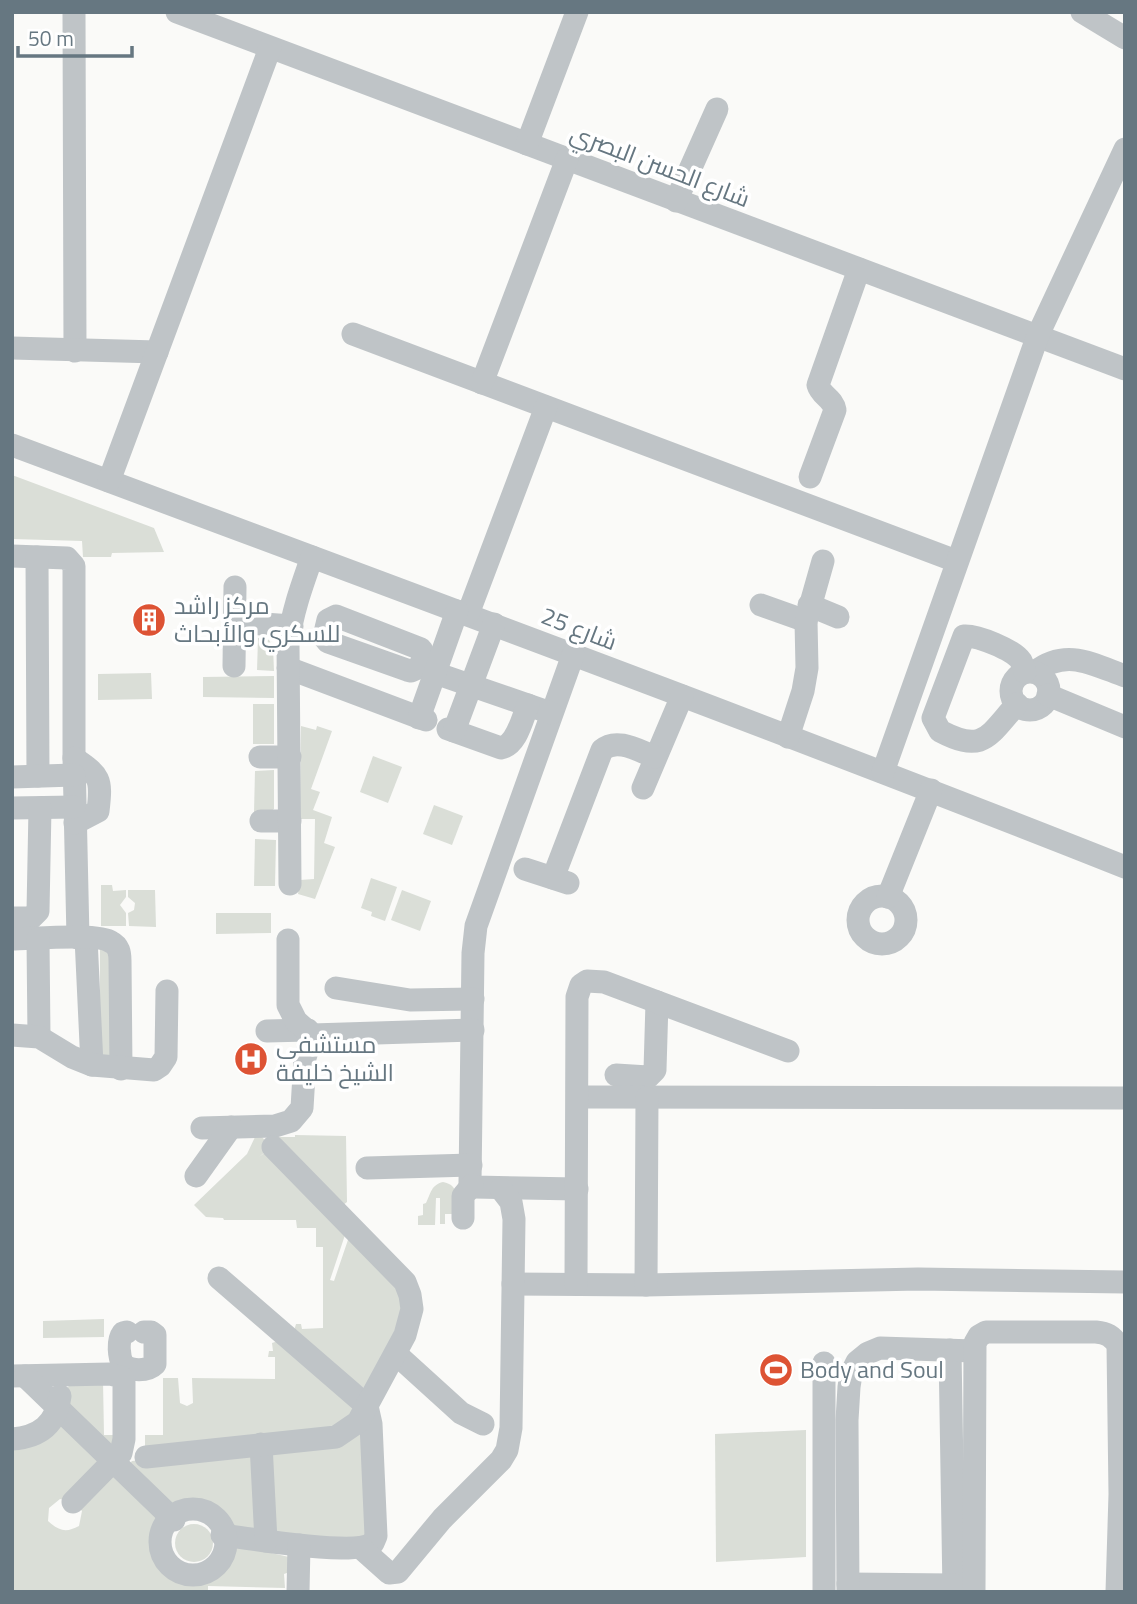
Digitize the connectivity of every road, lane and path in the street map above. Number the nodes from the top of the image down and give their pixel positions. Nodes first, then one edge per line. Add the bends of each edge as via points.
1 (74, 12) edge
2 (177, 12) edge
3 (1082, 12) edge
4 (572, 14) edge
5 (1125, 38) edge
6 (270, 48) junction
7 (717, 109) dead end
8 (527, 144) junction
9 (1125, 149) edge
10 (567, 159) junction
11 (676, 201) junction
12 (859, 269) junction
13 (352, 334) dead end
14 (1038, 335) junction
15 (12, 348) edge
16 (75, 351) junction
17 (157, 352) junction
18 (1125, 369) edge
19 (482, 383) junction
20 (546, 407) junction
21 (12, 445) edge
22 (810, 477) dead end
23 (109, 481) junction
24 (12, 556) edge
25 (37, 557) junction
26 (316, 559) junction
27 (823, 561) dead end
28 (956, 561) junction
29 (234, 587) dead end
30 (761, 605) dead end
31 (462, 613) junction
32 (807, 613) junction
33 (838, 617) dead end
34 (234, 622) junction
35 (494, 624) junction
36 (292, 626) junction
37 (573, 655) junction
38 (234, 666) dead end
39 (432, 667) junction
40 (288, 668) junction
41 (1030, 672) junction
42 (1125, 676) edge
43 (471, 685) junction
44 (1048, 695) junction
45 (682, 696) junction
46 (1017, 704) junction
47 (527, 705) junction
48 (551, 713) junction
49 (1125, 727) edge
50 (788, 737) junction
51 (260, 757) dead end
52 (290, 757) junction
53 (655, 757) junction
54 (74, 767) junction
55 (883, 772) junction
56 (12, 776) edge
57 (38, 776) junction
58 (643, 788) dead end
59 (931, 790) junction
60 (12, 808) edge
61 (40, 808) junction
62 (75, 815) junction
63 (261, 821) dead end
64 (290, 821) junction
65 (1125, 867) edge
66 (525, 869) dead end
67 (290, 884) dead end
68 (888, 897) dead end
69 (12, 918) edge
70 (82, 938) junction
71 (12, 939) edge
72 (38, 939) junction
73 (288, 940) dead end
74 (336, 988) dead end
75 (167, 991) dead end
76 (361, 993) junction
77 (473, 999) junction
78 (657, 1002) junction
79 (473, 1030) junction
80 (267, 1031) dead end
81 (310, 1033) junction
82 (365, 1034) junction
83 (12, 1035) edge
84 (39, 1037) junction
85 (788, 1051) dead end
86 (92, 1065) junction
87 (121, 1069) junction
88 (617, 1075) dead end
89 (578, 1097) junction
90 (647, 1098) junction
91 (1125, 1098) edge
92 (231, 1127) junction
93 (202, 1128) dead end
94 (273, 1147) dead end
95 (368, 1168) dead end
96 (471, 1175) junction
97 (196, 1176) dead end
98 (501, 1189) junction
99 (577, 1189) junction
100 (463, 1219) dead end
101 (219, 1278) dead end
102 (1125, 1282) edge
103 (513, 1284) junction
104 (576, 1284) junction
105 (646, 1285) junction
106 (950, 1350) junction
107 (974, 1351) junction
108 (396, 1354) junction
109 (824, 1363) dead end
110 (123, 1372) junction
111 (63, 1375) junction
112 (19, 1376) edge
113 (1122, 1404) edge
114 (367, 1406) junction
115 (58, 1410) junction
116 (823, 1420) junction
117 (847, 1420) junction
118 (483, 1424) dead end
119 (12, 1439) edge
120 (261, 1444) junction
121 (963, 1456) junction
122 (146, 1457) dead end
123 (114, 1461) junction
124 (1122, 1494) edge
125 (73, 1502) dead end
126 (173, 1519) junction
127 (224, 1535) junction
128 (266, 1542) junction
129 (299, 1545) junction
130 (361, 1548) junction
131 (848, 1588) edge
132 (961, 1589) edge
133 (298, 1592) edge
134 (824, 1592) edge
135 (1117, 1592) edge

1 - 16 street
2 - 6 street, شارع الحسن البصري
3 - 5 street
4 - 8 street
6 - 8 street, شارع الحسن البصري
6 - 17 street
7 - 11 street
8 - 10 street, شارع الحسن البصري
9 - 14 street
10 - 11 street, شارع الحسن البصري
10 - 19 street
11 - 12 street, شارع الحسن البصري
12 - 14 street, شارع الحسن البصري
12 - 22 street via 818,385 835,410
13 - 19 street
14 - 18 street, شارع الحسن البصري
14 - 28 street
15 - 16 street
16 - 17 street
17 - 23 street
19 - 20 street
20 - 28 street
20 - 31 street
21 - 23 street, شارع 25
23 - 26 street, شارع 25
24 - 25 street
25 - 54 street via 67,558 74,565
25 - 57 street
26 - 31 street, شارع 25
26 - 36 street via 301,616
27 - 32 street
28 - 55 street
29 - 34 street
30 - 32 street
31 - 35 street, شارع 25
31 - 39 street
32 - 33 street
32 - 50 street via 807,668
34 - 36 street
34 - 38 street
35 - 37 street, شارع 25
35 - 43 street
36 - 40 street
37 - 45 street, شارع 25
37 - 48 street
39 - 40 street via 423,719
39 - 43 street
40 - 52 street
41 - 42 street via 1058,659 1071,659
41 - 44 street via 1043,677
41 - 46 street via 1017,677 1012,686
41 - 46 street via 1010,651 964,636 933,718 940,731 979,742
43 - 47 street
43 - 47 street via 451,730 507,748
44 - 46 street via 1035,709
44 - 49 street
45 - 50 street, شارع 25
45 - 53 street
47 - 48 street
48 - 77 street via 480,912 474,939
50 - 55 street, شارع 25
51 - 52 street
52 - 64 street
53 - 58 street
53 - 66 street via 616,743 608,745 560,881
54 - 57 street
54 - 62 street via 96,775 99,783 98,811
55 - 59 street, شارع 25
56 - 57 street
59 - 65 street, شارع 25
59 - 68 street
60 - 61 street
61 - 62 street
61 - 69 street via 38,911 31,918
62 - 70 street
63 - 64 street
64 - 67 street
70 - 72 street
70 - 86 street
70 - 87 street via 108,940 120,951
71 - 72 street
72 - 84 street
73 - 81 street via 288,1005 296,1021
74 - 76 street
75 - 87 street via 166,1057 154,1070
76 - 77 street via 410,1000
76 - 82 street
77 - 79 street
78 - 85 street
78 - 88 street via 656,1070 648,1077
78 - 89 street via 593,980 581,985
79 - 82 street
79 - 96 street
80 - 81 street
81 - 82 street
81 - 92 street via 298,1115 284,1125
83 - 84 street
84 - 86 street
86 - 87 street
89 - 90 street
89 - 99 street
90 - 91 street
90 - 105 street
92 - 93 street
92 - 97 street
94 - 108 street via 405,1282 412,1309
95 - 96 street
96 - 98 street
96 - 100 street via 463,1196
98 - 99 street
98 - 103 street via 513,1210
99 - 104 street
101 - 114 street
102 - 105 street via 918,1279
103 - 104 street
103 - 130 street via 507,1450 398,1572 389,1573
104 - 105 street
106 - 107 street
106 - 117 street via 880,1348 868,1353 851,1374
106 - 121 street
107 - 113 street via 979,1336 986,1332 1105,1332 1118,1345
107 - 121 street
108 - 114 street
108 - 118 street via 461,1413
109 - 116 street
110 - 110 street via 122,1333 155,1335 155,1364
110 - 111 street
110 - 123 street via 124,1439
111 - 112 street
111 - 115 street
112 - 115 street
113 - 124 street
114 - 120 street via 358,1422 336,1437
114 - 130 street via 376,1536 373,1543
115 - 119 street via 36,1435
115 - 123 street
116 - 117 street
116 - 134 street
117 - 131 street
120 - 122 street
120 - 128 street
121 - 132 street
123 - 125 street
123 - 126 street
124 - 135 street
126 - 127 street via 179,1512 199,1510 216,1518
126 - 127 street via 161,1535 162,1554 184,1574 212,1570 224,1555
127 - 128 street
128 - 129 street
129 - 130 street
129 - 133 street
131 - 132 street

